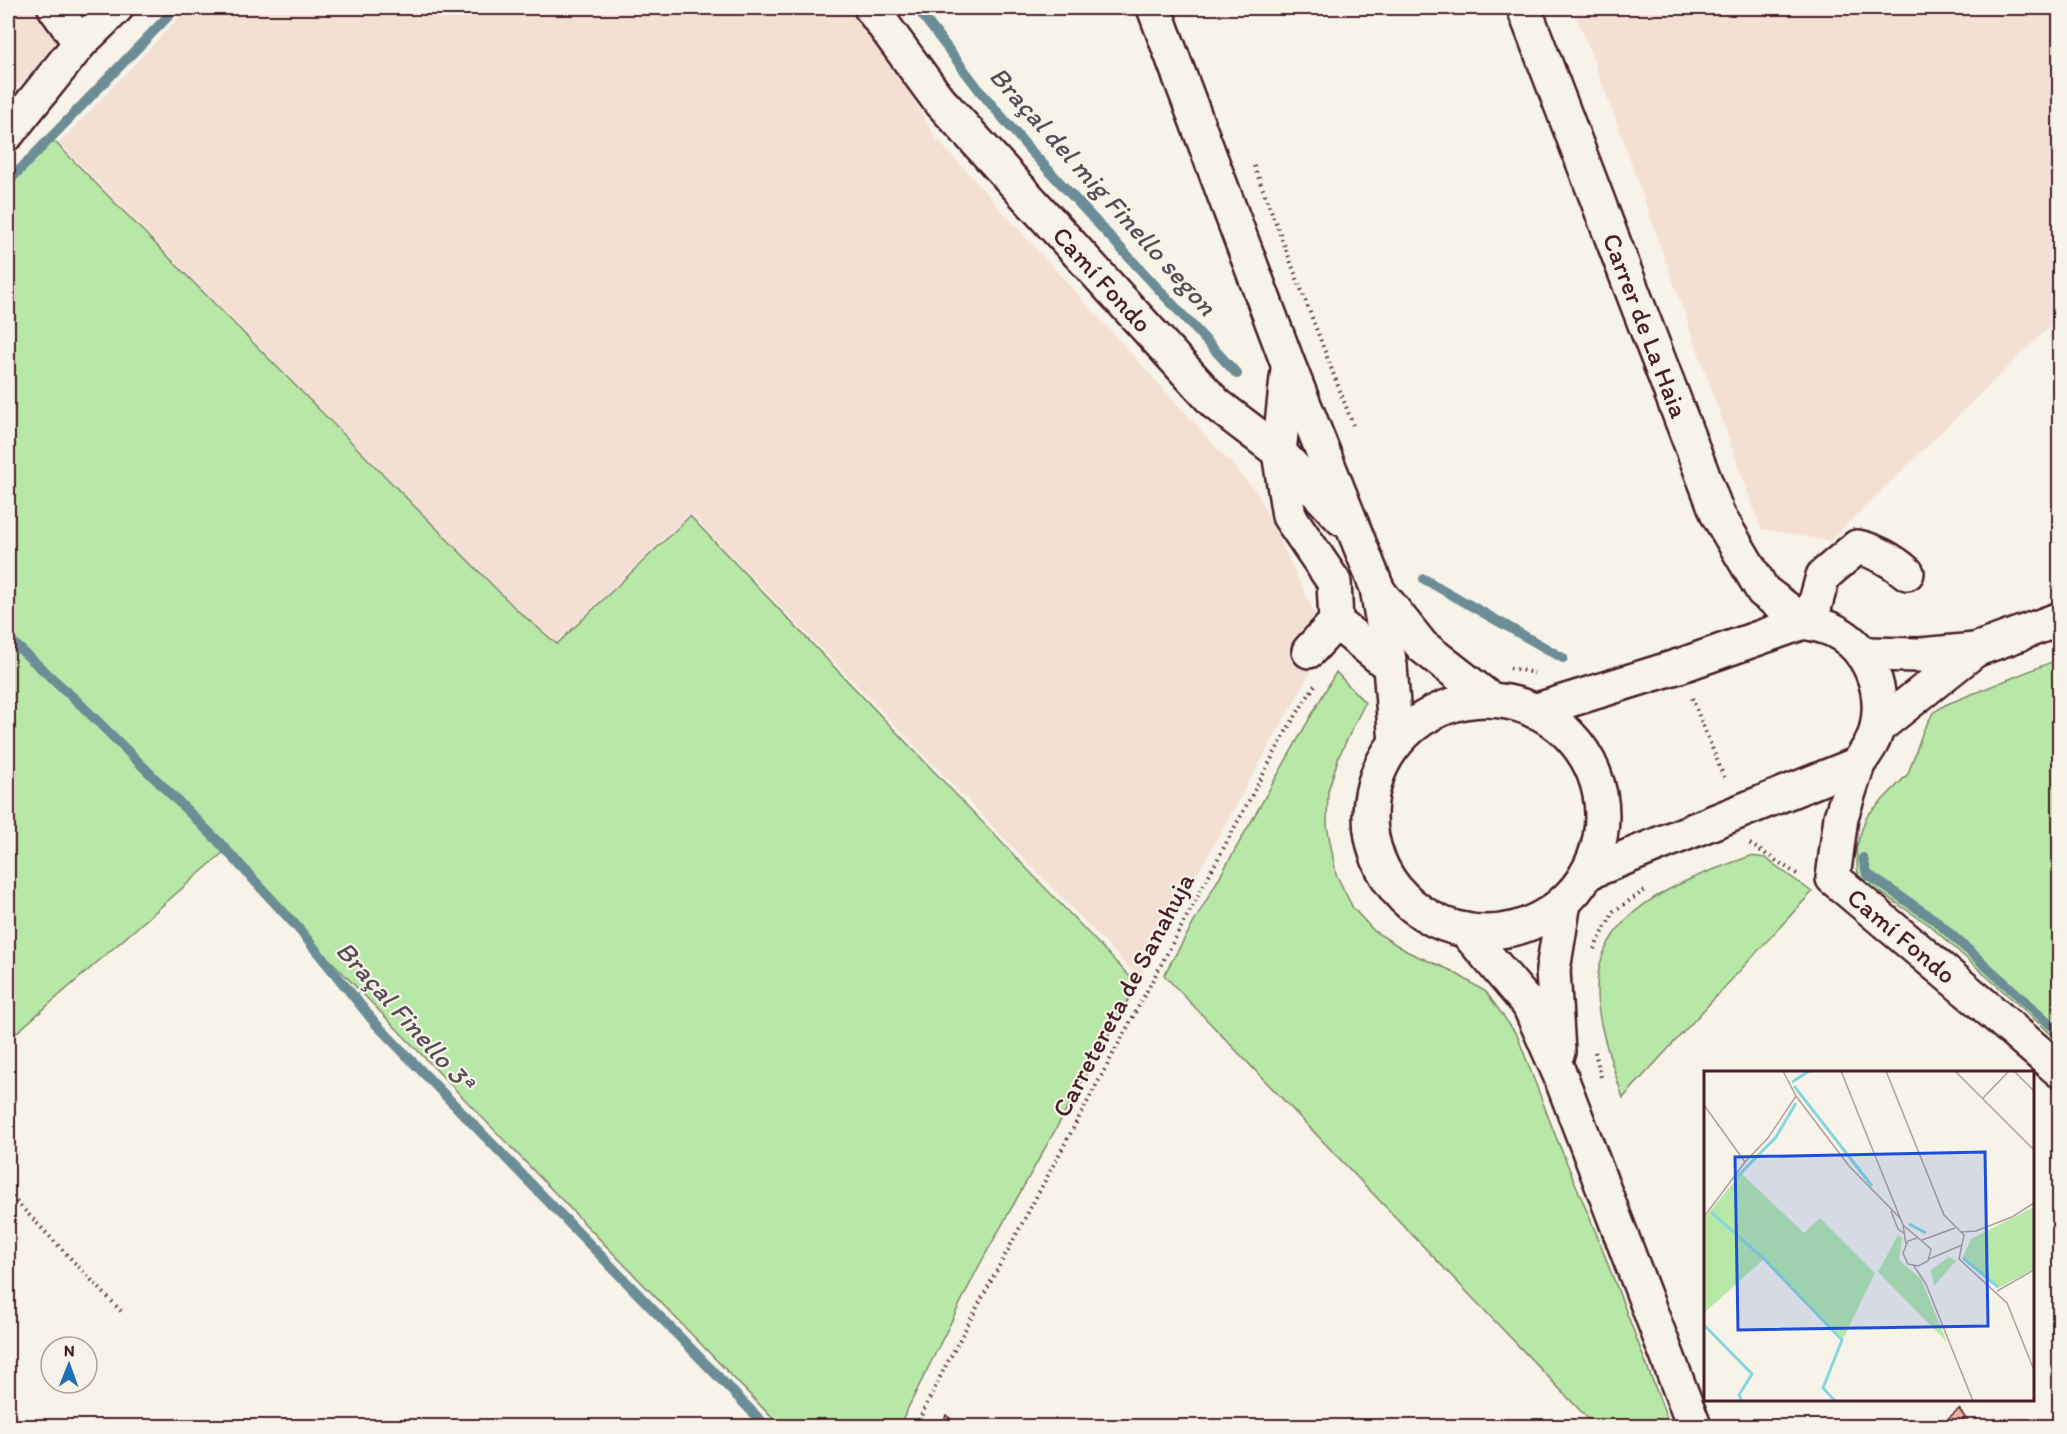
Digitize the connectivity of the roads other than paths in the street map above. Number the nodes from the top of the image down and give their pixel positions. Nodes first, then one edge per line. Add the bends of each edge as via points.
1 (55, 8) edge
2 (116, 8) edge
3 (871, 8) edge
4 (1154, 8) edge
5 (1524, 8) edge
6 (80, 43) junction
7 (8, 133) edge
8 (1288, 364) junction
9 (1279, 452) junction
10 (1355, 532) junction
11 (1907, 573) dead end
12 (1377, 588) junction
13 (2060, 619) edge
14 (1336, 622) junction
15 (1807, 622) junction
16 (1975, 650) junction
17 (1862, 654) junction
18 (1314, 666) road end
19 (1390, 666) junction
20 (1491, 700) junction
21 (1534, 711) junction
22 (1877, 728) junction
23 (1396, 743) junction
24 (1858, 764) junction
25 (1587, 873) junction
26 (1564, 902) junction
27 (1465, 930) junction
28 (2060, 1071) edge
29 (1560, 1075) junction
30 (1694, 1426) edge

1 - 6 street
2 - 6 street
3 - 9 street, Camí Fondo via 937,98 1216,404
4 - 8 street
5 - 15 street, Carrer de La Haia via 1718,514 1763,591
6 - 7 street
8 - 9 street
8 - 10 street
9 - 10 street, Camí Fondo
9 - 14 street via 1289,516 1334,582
10 - 12 street
11 - 15 street via 1875,550 1857,547 1823,576
12 - 19 street
12 - 20 street via 1422,646
13 - 16 street
14 - 18 street
14 - 19 street
15 - 17 street, Carrer de La Haia via 1837,632
15 - 21 street
16 - 17 street via 1921,655
16 - 22 street
17 - 22 street, Carrer de La Haia via 1875,676 1881,702
19 - 23 street
20 - 21 street
20 - 23 street via 1464,702 1438,710 1415,724
21 - 25 street via 1558,725 1592,767 1602,821 1598,848
22 - 24 street
23 - 27 street via 1381,766 1372,791 1369,817 1376,852 1397,891 1416,909 1439,923
24 - 25 street
24 - 28 street, Camí Fondo via 1841,817 1833,878
25 - 26 street
26 - 27 street via 1543,918 1518,928 1492,932
26 - 29 street via 1552,970
27 - 29 street via 1529,1005
29 - 30 street

